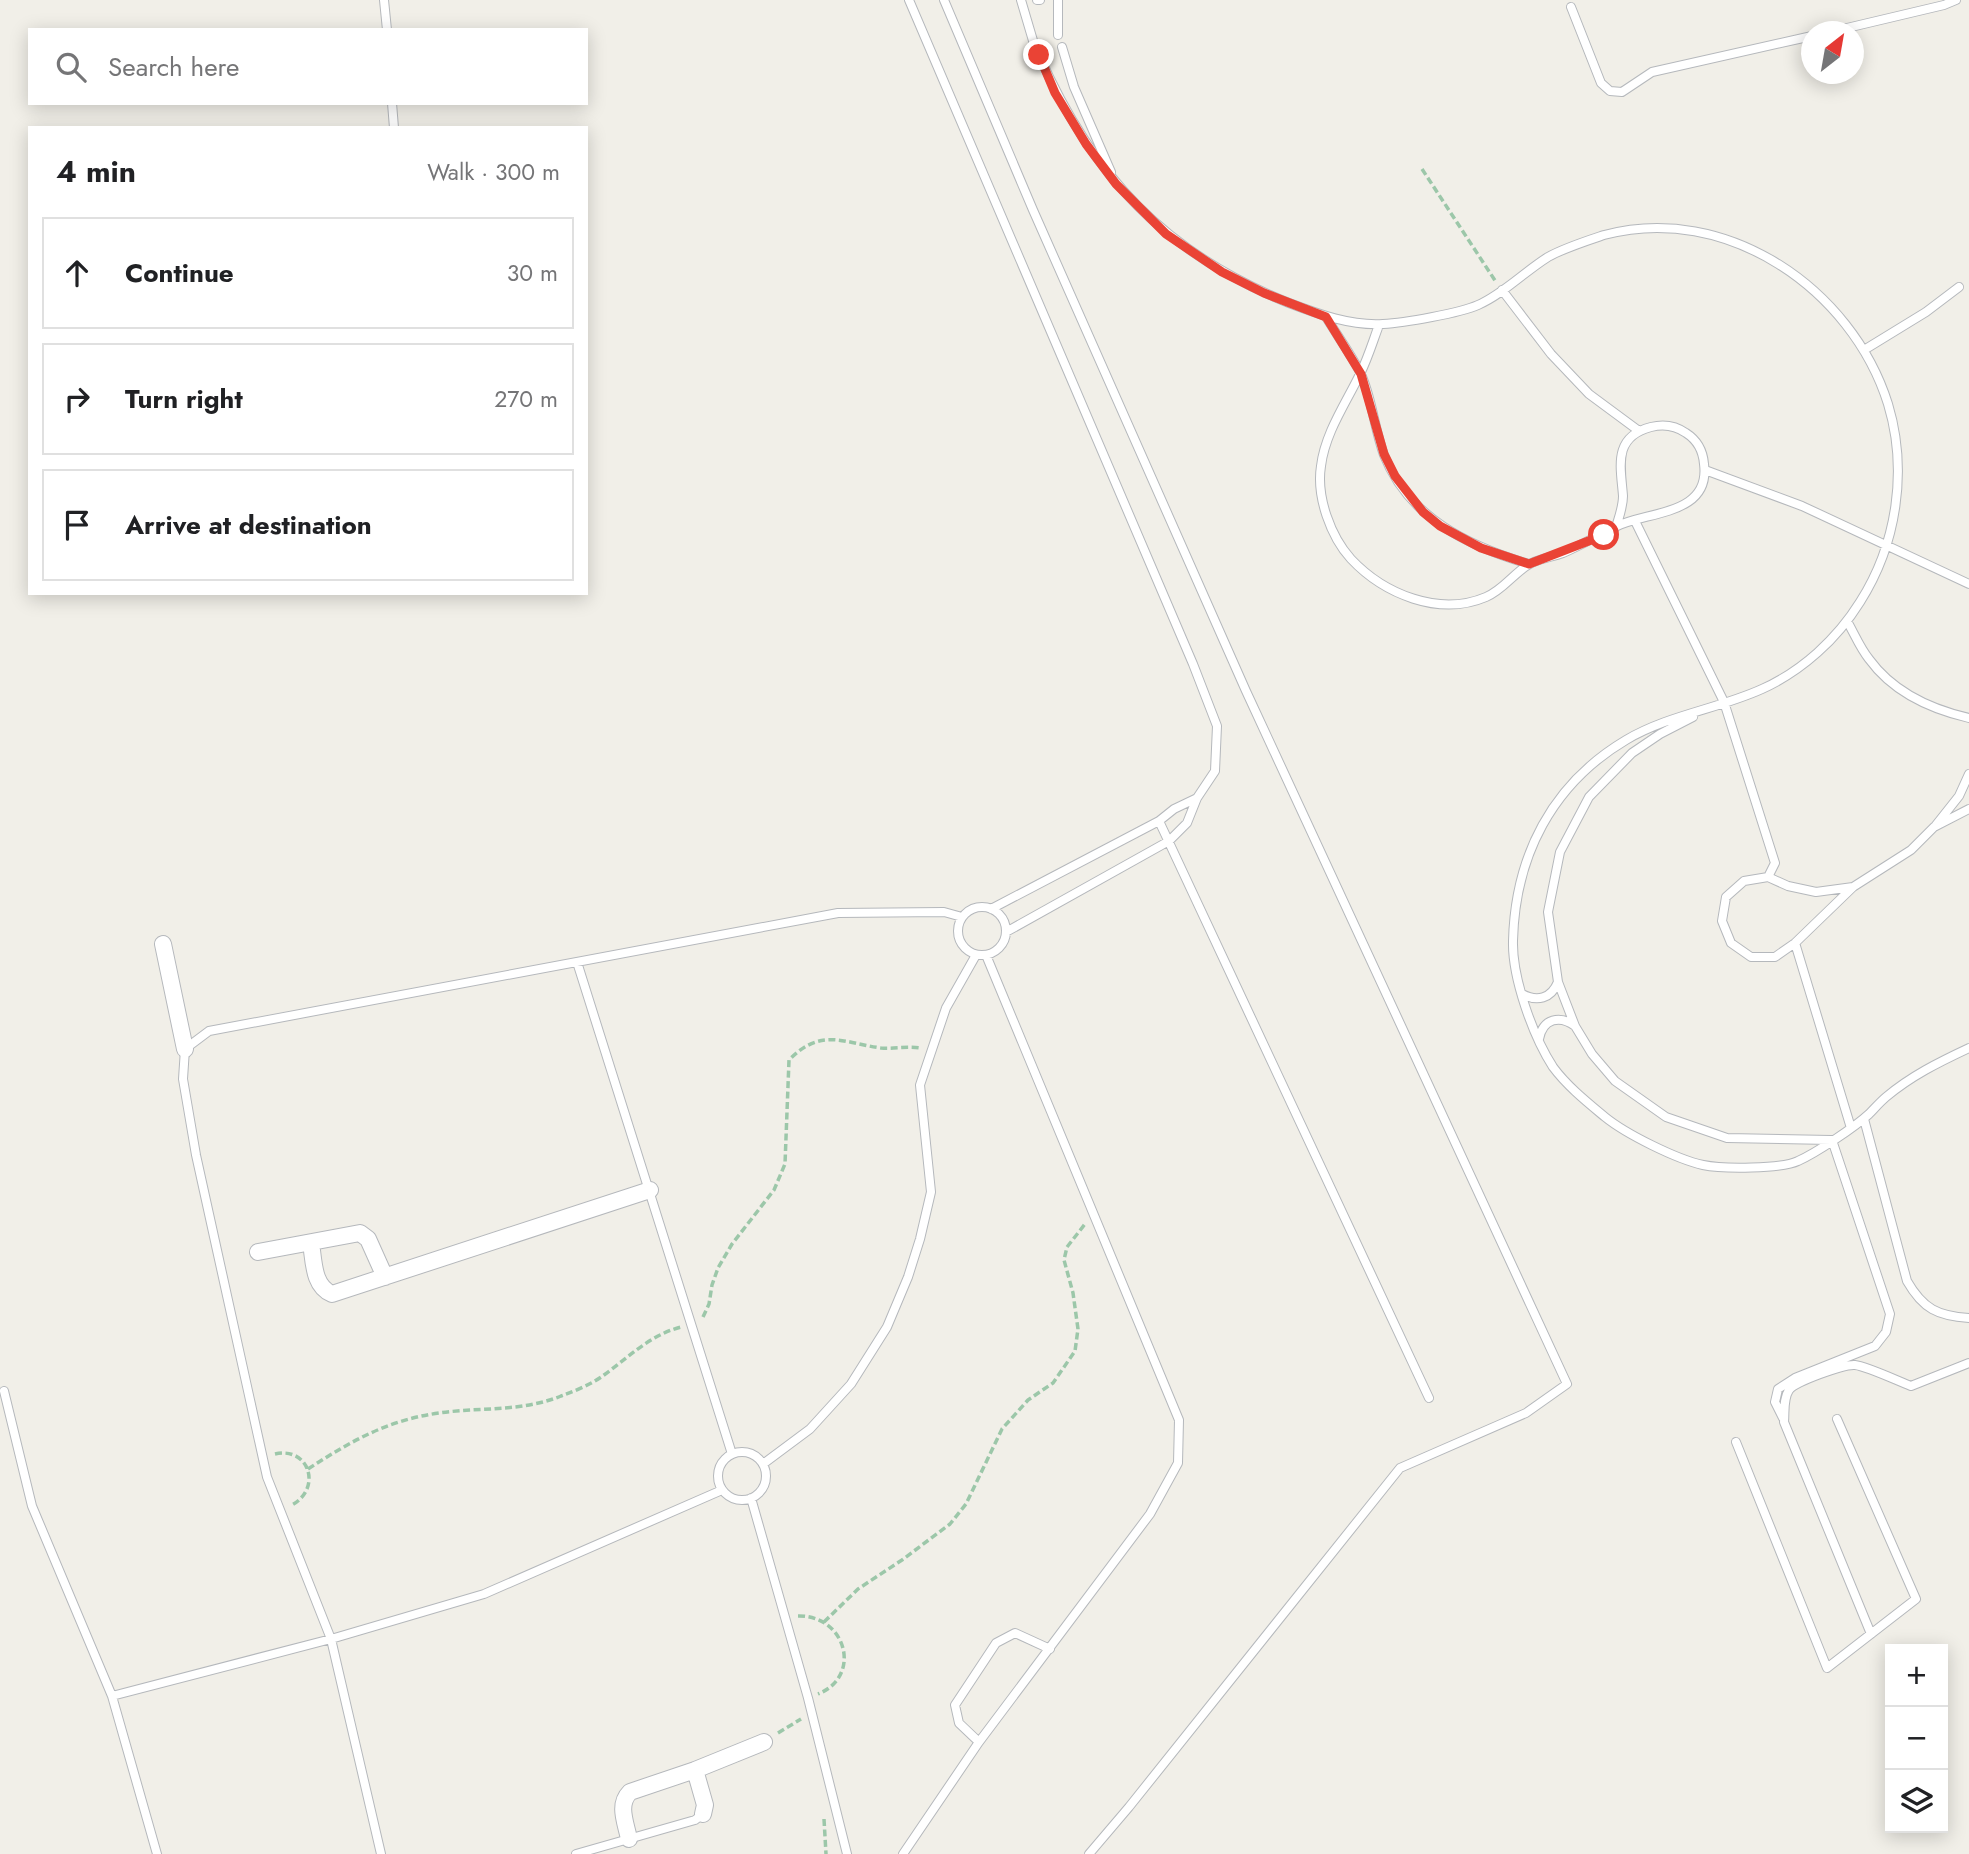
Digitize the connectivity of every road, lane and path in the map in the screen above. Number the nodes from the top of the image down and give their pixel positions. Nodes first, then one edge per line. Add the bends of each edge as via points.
1 (384, 0) edge
2 (909, 0) edge
3 (944, 0) edge
4 (1021, 0) edge
5 (1058, 0) edge
6 (1956, 0) edge
7 (1570, 7) dead end
8 (1864, 24) edge
9 (387, 28) edge
10 (1058, 35) dead end
11 (1801, 38) edge
12 (1034, 44) dead end
13 (1062, 47) dead end
14 (1039, 55) dead end
15 (392, 105) edge
16 (394, 126) edge
17 (1422, 169) dead end
18 (1116, 184) junction
19 (1959, 286) dead end
20 (1502, 290) junction
21 (1326, 317) junction
22 (1379, 325) junction
23 (1864, 350) junction
24 (1361, 374) junction
25 (1639, 431) junction
26 (1705, 470) junction
27 (1635, 521) junction
28 (1616, 527) junction
29 (1887, 545) junction
30 (1529, 564) junction
31 (1969, 584) edge
32 (1847, 621) junction
33 (1724, 702) junction
34 (1969, 718) edge
35 (1969, 774) edge
36 (1197, 798) junction
37 (1969, 809) edge
38 (1159, 821) junction
39 (1934, 827) junction
40 (1169, 841) junction
41 (1768, 877) junction
42 (1853, 887) junction
43 (991, 909) junction
44 (962, 917) junction
45 (1006, 933) junction
46 (1795, 943) junction
47 (163, 944) dead end
48 (981, 955) junction
49 (577, 962) junction
50 (1558, 982) junction
51 (1522, 994) junction
52 (1575, 1026) junction
53 (1539, 1040) junction
54 (1969, 1048) edge
55 (185, 1049) junction
56 (932, 1049) junction
57 (1864, 1119) junction
58 (1851, 1128) junction
59 (1832, 1140) junction
60 (650, 1190) junction
61 (1094, 1215) junction
62 (311, 1243) junction
63 (258, 1252) dead end
64 (385, 1277) junction
65 (1969, 1318) edge
66 (692, 1324) junction
67 (1969, 1363) edge
68 (4, 1391) dead end
69 (1429, 1398) dead end
70 (1837, 1419) dead end
71 (1784, 1422) junction
72 (1737, 1442) dead end
73 (732, 1454) junction
74 (262, 1457) junction
75 (763, 1464) junction
76 (308, 1469) junction
77 (722, 1490) junction
78 (751, 1498) junction
79 (280, 1511) junction
80 (824, 1622) dead end
81 (1871, 1634) junction
82 (331, 1639) junction
83 (1050, 1648) junction
84 (112, 1696) junction
85 (764, 1742) dead end
86 (979, 1742) junction
87 (695, 1770) junction
88 (703, 1814) joint
89 (629, 1839) junction
90 (157, 1854) edge
91 (381, 1854) edge
92 (576, 1854) edge
93 (847, 1854) edge
94 (903, 1854) edge
95 (1089, 1854) edge

1 - 9 lane
2 - 36 lane via 1210,706 1217,726 1215,771
3 - 95 lane via 1246,691 1567,1384 1526,1413 1400,1468
4 - 12 lane
5 - 10 lane
6 - 8 lane
7 - 11 lane via 1601,83 1610,91 1622,92 1653,72
13 - 18 lane via 1074,87
14 - 18 lane via 1055,93
15 - 16 lane
17 - 20 path
18 - 21 lane via 1166,234 1222,272
19 - 23 lane
20 - 22 lane via 1477,306
20 - 23 lane via 1552,254 1608,234 1692,231 1763,254 1805,282 1841,317
20 - 25 lane via 1589,394
21 - 22 lane
21 - 24 lane
22 - 24 lane
23 - 29 lane via 1880,380 1896,445 1895,513
24 - 30 lane via 1384,454 1407,494 1457,536
24 - 30 lane via 1341,411 1321,466 1321,489 1331,528 1344,551 1380,583 1439,604 1484,598
25 - 26 lane via 1662,425 1684,431 1700,448
25 - 28 lane via 1622,453 1623,498
26 - 27 lane via 1690,501
26 - 29 lane via 1802,506
27 - 28 lane
27 - 33 lane
28 - 30 lane
29 - 31 lane
29 - 32 lane via 1868,589
32 - 33 lane via 1793,672
32 - 34 lane via 1869,659 1900,690 1939,711
33 - 41 lane via 1775,863
33 - 50 lane via 1632,753 1589,797 1560,852 1548,912
33 - 51 lane via 1629,738 1587,768 1553,806 1529,850 1515,900 1513,951
35 - 39 lane via 1959,796
36 - 38 lane
36 - 40 lane via 1187,823
37 - 39 lane
38 - 40 lane
38 - 43 lane
39 - 42 lane via 1911,850
40 - 45 lane
40 - 69 lane
41 - 42 lane via 1788,887 1816,892
41 - 46 lane via 1744,881 1726,898 1722,921 1731,943 1751,957 1775,957
42 - 46 lane
43 - 44 lane via 975,908
43 - 45 lane via 1002,919
44 - 48 lane via 957,935 961,944
44 - 49 lane via 944,912 838,913
45 - 48 lane via 1000,948
46 - 58 lane
47 - 55 street
48 - 56 lane via 946,1008
48 - 61 lane
49 - 55 lane via 209,1031
49 - 60 lane
50 - 51 lane via 1548,996 1539,999
50 - 52 lane
51 - 53 lane
52 - 53 lane via 1557,1018 1547,1022
52 - 59 lane via 1615,1081 1666,1117 1727,1138
53 - 59 lane via 1553,1067 1612,1123 1704,1166 1794,1164
54 - 57 lane via 1923,1070
55 - 74 lane via 183,1079 196,1155
56 - 66 path via 824,1040 789,1060 785,1164 774,1190 718,1268 703,1318
56 - 75 lane via 920,1085 931,1192 908,1277 887,1327 851,1384 810,1430
57 - 58 lane
57 - 65 lane via 1907,1281 1915,1296 1942,1316
58 - 59 lane
59 - 71 lane via 1890,1314 1886,1332 1875,1346 1778,1389 1775,1402
60 - 64 street
60 - 66 lane
61 - 80 path via 1076,1234 1064,1260 1078,1329 1075,1351 1053,1383 1028,1400 1002,1429 966,1504 950,1524 858,1589
61 - 83 lane via 1179,1420 1178,1463 1150,1514
62 - 63 street
62 - 64 street via 360,1233 368,1239
62 - 64 street via 318,1283 331,1294
66 - 73 lane
66 - 76 path via 662,1332 601,1377 560,1397 526,1406 397,1421 351,1441
67 - 71 lane via 1911,1386 1854,1365 1815,1376 1788,1392
68 - 84 lane via 32,1506
70 - 81 lane via 1916,1599
71 - 81 lane
72 - 81 lane via 1827,1668
73 - 75 lane via 749,1453
73 - 77 lane via 718,1469
74 - 76 path via 285,1452 295,1455
74 - 79 lane
75 - 78 lane via 766,1480
76 - 79 path via 310,1480 302,1499
77 - 78 lane via 735,1499
77 - 82 lane via 484,1594
78 - 93 lane
79 - 82 lane
82 - 84 lane
82 - 91 lane
83 - 86 lane
83 - 86 lane via 1015,1633 996,1643 955,1705 959,1723
84 - 90 lane
85 - 87 street
86 - 94 lane
87 - 88 street via 705,1805
87 - 89 street via 624,1798
88 - 89 lane
89 - 92 lane

